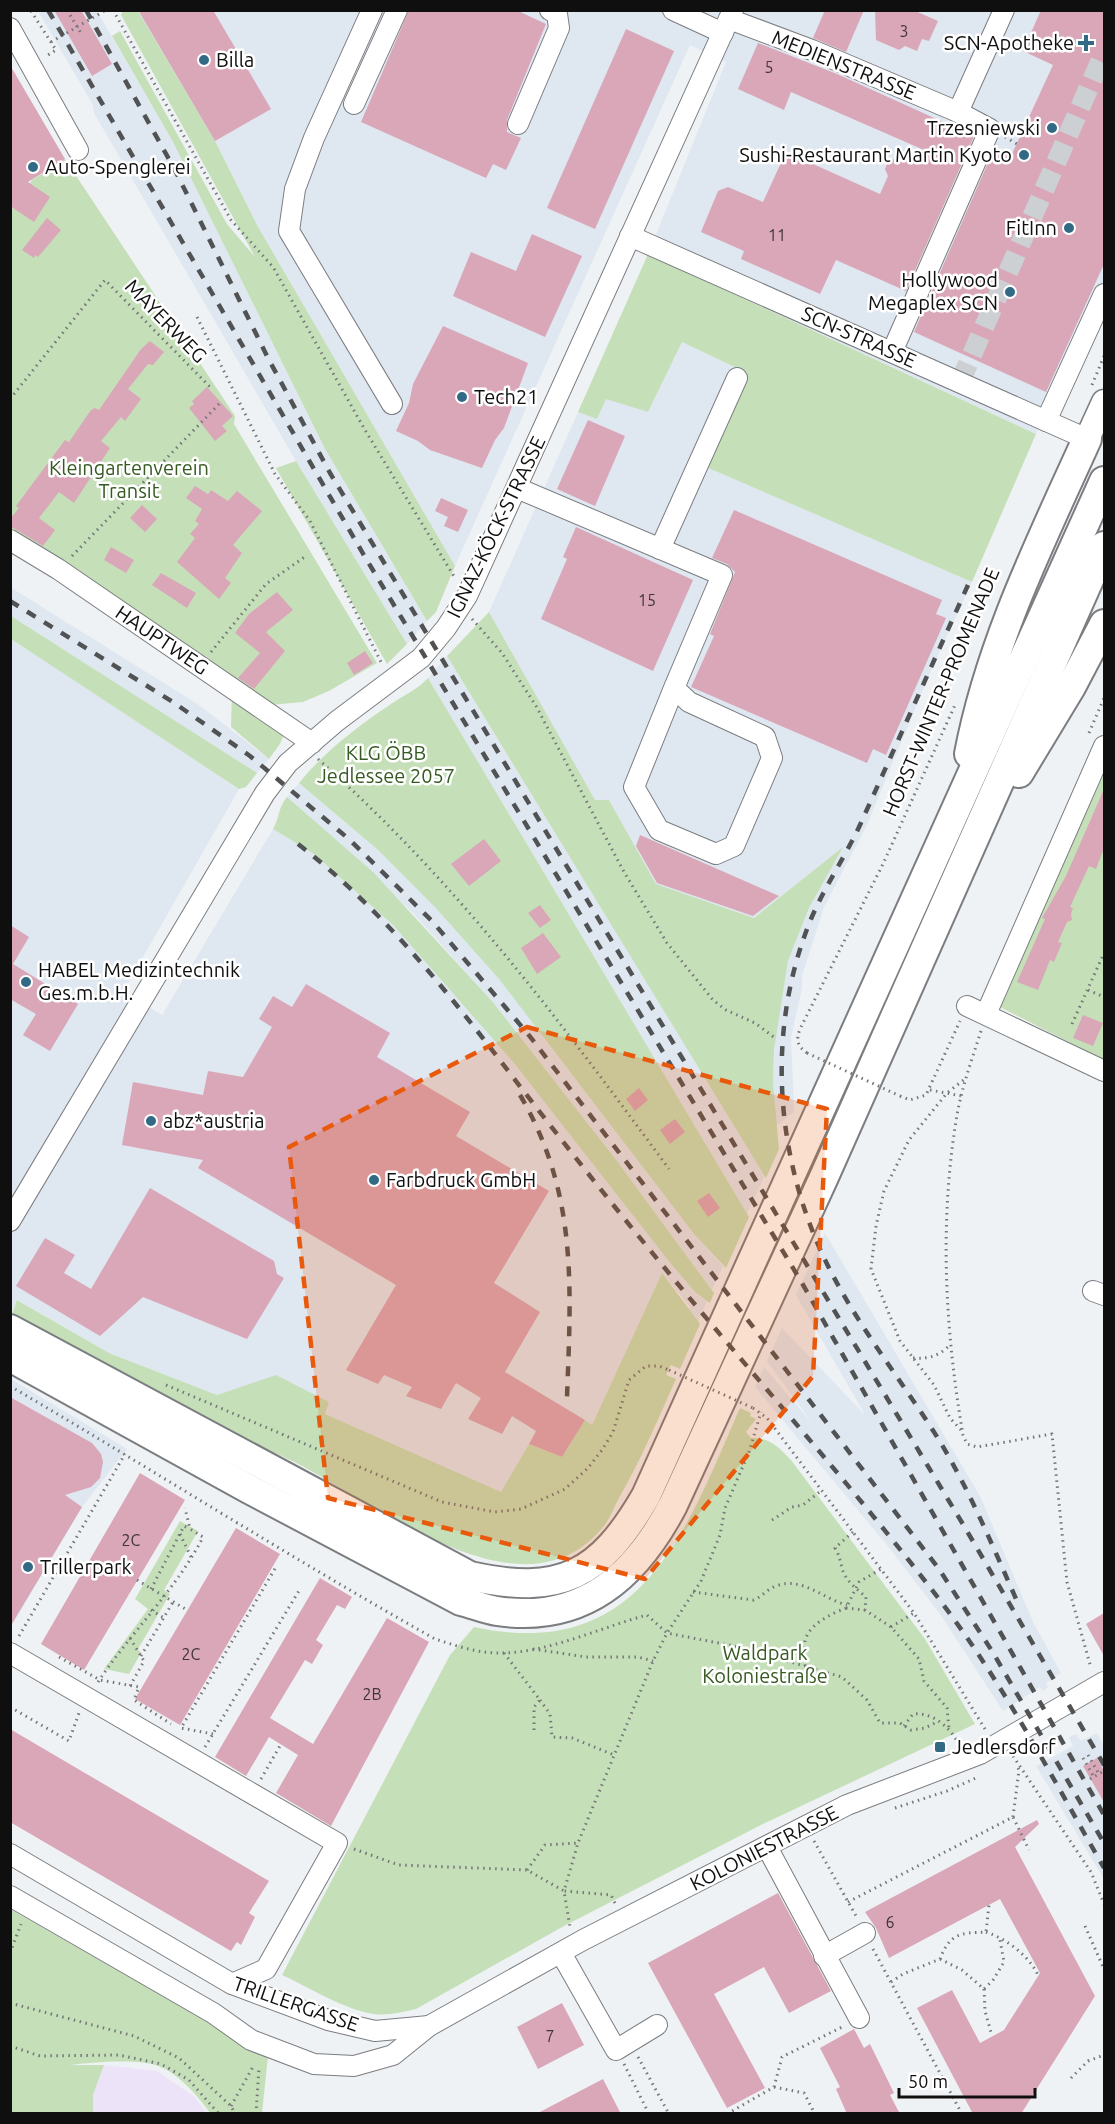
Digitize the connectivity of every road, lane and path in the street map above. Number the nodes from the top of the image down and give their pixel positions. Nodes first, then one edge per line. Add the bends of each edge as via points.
1 (68, 10) edge
2 (106, 10) edge
3 (113, 10) edge
4 (372, 10) edge
5 (397, 10) edge
6 (550, 10) edge
7 (673, 10) edge
8 (1004, 10) edge
9 (31, 11) edge
10 (728, 21) edge
11 (77, 27) junction
12 (10, 28) edge
13 (81, 33) dead end
14 (51, 42) junction
15 (48, 55) dead end
16 (354, 104) dead end
17 (958, 112) junction
18 (518, 124) dead end
19 (78, 150) dead end
20 (630, 237) junction
21 (1104, 294) edge
22 (197, 317) dead end
23 (892, 352) junction
24 (1104, 356) edge
25 (737, 378) dead end
26 (212, 389) dead end
27 (1097, 395) edge
28 (10, 399) edge
29 (221, 402) dead end
30 (393, 404) dead end
31 (1046, 421) junction
32 (1087, 440) junction
33 (1104, 481) edge
34 (517, 488) junction
35 (10, 540) edge
36 (1104, 546) edge
37 (660, 549) junction
38 (306, 556) dead end
39 (58, 569) junction
40 (463, 602) junction
41 (1104, 624) edge
42 (201, 666) junction
43 (391, 682) junction
44 (674, 688) junction
45 (957, 700) dead end
46 (309, 745) junction
47 (1104, 746) edge
48 (960, 803) junction
49 (980, 825) junction
50 (1104, 953) edge
51 (1088, 990) junction
52 (1104, 997) edge
53 (967, 1006) dead end
54 (986, 1014) junction
55 (1072, 1024) dead end
56 (775, 1038) dead end
57 (1104, 1071) edge
58 (967, 1077) junction
59 (946, 1093) junction
60 (962, 1096) junction
61 (669, 1169) dead end
62 (10, 1221) edge
63 (10, 1329) edge
64 (951, 1344) junction
65 (10, 1357) edge
66 (913, 1358) junction
67 (158, 1381) dead end
68 (10, 1386) edge
69 (761, 1412) junction
70 (962, 1431) junction
71 (822, 1490) junction
72 (185, 1508) dead end
73 (772, 1520) dead end
74 (190, 1529) junction
75 (854, 1532) junction
76 (180, 1534) junction
77 (192, 1559) junction
78 (276, 1567) dead end
79 (881, 1569) junction
80 (137, 1580) dead end
81 (855, 1588) junction
82 (151, 1589) junction
83 (300, 1589) dead end
84 (693, 1592) junction
85 (163, 1596) junction
86 (173, 1602) junction
87 (846, 1606) junction
88 (152, 1610) junction
89 (188, 1610) dead end
90 (865, 1610) junction
91 (914, 1613) junction
92 (164, 1618) junction
93 (891, 1627) junction
94 (667, 1633) junction
95 (130, 1637) junction
96 (13, 1647) edge
97 (531, 1649) dead end
98 (504, 1653) dead end
99 (141, 1656) junction
100 (59, 1657) dead end
101 (653, 1661) junction
102 (805, 1666) junction
103 (100, 1680) junction
104 (129, 1686) junction
105 (1102, 1688) edge
106 (86, 1698) junction
107 (540, 1700) junction
108 (10, 1707) edge
109 (157, 1714) dead end
110 (937, 1722) junction
111 (171, 1723) dead end
112 (904, 1726) junction
113 (181, 1728) junction
114 (949, 1729) junction
115 (986, 1731) dead end
116 (213, 1734) junction
117 (534, 1734) dead end
118 (281, 1744) dead end
119 (614, 1755) junction
120 (1088, 1755) dead end
121 (1083, 1758) dead end
122 (966, 1759) junction
123 (197, 1762) junction
124 (1104, 1771) edge
125 (1099, 1774) junction
126 (252, 1793) junction
127 (1013, 1817) junction
128 (805, 1827) junction
129 (337, 1843) junction
130 (578, 1843) junction
131 (767, 1847) junction
132 (1029, 1850) dead end
133 (10, 1854) edge
134 (527, 1870) junction
135 (564, 1891) junction
136 (10, 1896) edge
137 (848, 1902) junction
138 (1104, 1904) edge
139 (989, 1905) dead end
140 (28, 1906) junction
141 (625, 1920) junction
142 (1085, 1926) dead end
143 (571, 1928) dead end
144 (986, 1932) junction
145 (865, 1933) junction
146 (1000, 1940) junction
147 (10, 1953) edge
148 (561, 1953) junction
149 (824, 1956) junction
150 (940, 1959) junction
151 (1104, 1969) edge
152 (1038, 1976) dead end
153 (891, 1982) junction
154 (232, 1984) junction
155 (984, 1989) junction
156 (10, 2003) edge
157 (859, 2018) joint
158 (657, 2025) dead end
159 (429, 2026) junction
160 (992, 2036) dead end
161 (10, 2046) edge
162 (616, 2050) junction
163 (1104, 2055) edge
164 (254, 2065) dead end
165 (259, 2068) dead end
166 (1071, 2078) dead end
167 (774, 2087) junction
168 (231, 2106) junction
169 (219, 2114) edge
170 (235, 2114) edge
171 (256, 2114) edge
172 (649, 2114) edge
173 (727, 2114) edge
174 (815, 2114) edge
175 (962, 2114) edge

1 - 11 path
2 - 11 path
3 - 40 path via 231,220 273,267
4 - 30 street via 314,138 295,189 289,231
5 - 16 street
6 - 18 street via 557,14 559,28
7 - 10 street, MEDIENSTRASSE
8 - 17 street
9 - 14 path
10 - 17 street, MEDIENSTRASSE via 788,40
10 - 20 street, IGNAZ-KÖCK-STRASSE
11 - 13 path
11 - 14 path
12 - 19 street
14 - 15 path via 56,50
17 - 23 street, MEDIENSTRASSE via 990,129
20 - 23 street, SCN-STRASSE
20 - 34 street, IGNAZ-KÖCK-STRASSE
21 - 31 street
22 - 43 path via 275,474 310,521
23 - 31 street, SCN-STRASSE
24 - 27 path
25 - 37 street
26 - 28 path, MAYERWEG via 105,280
27 - 32 main road
29 - 39 path
31 - 32 street, SCN-STRASSE
32 - 48 highway via 993,660 975,724
33 - 48 highway
34 - 37 street
34 - 40 street, IGNAZ-KÖCK-STRASSE
35 - 39 street, HAUPTWEG
36 - 49 highway
37 - 44 street via 722,575
38 - 42 path via 266,584
39 - 42 street, HAUPTWEG
40 - 43 street, IGNAZ-KÖCK-STRASSE via 421,658
40 - 56 path via 536,706 614,854 667,943 713,1000
41 - 49 highway via 1023,767
42 - 46 street, HAUPTWEG
43 - 46 street, IGNAZ-KÖCK-STRASSE
44 - 44 street via 690,702 765,737 772,758 734,846 716,854 659,830 634,787
45 - 59 path, HORST-WINTER-PROMENADE, bridge via 883,864 798,1036 800,1048 807,1053 910,1100 920,1099 930,1090
46 - 61 path via 454,892 560,1022
46 - 62 street, IGNAZ-KÖCK-STRASSE via 288,763 239,834
47 - 54 street
48 - 63 highway via 646,1496 630,1524 588,1568 558,1580 530,1585 470,1576
49 - 65 highway via 673,1505 634,1566 604,1590 570,1606 533,1613 496,1611 461,1601
50 - 51 path
51 - 52 path
51 - 55 path
53 - 54 street
54 - 57 street
54 - 58 path
58 - 59 path
58 - 60 path
59 - 60 path
59 - 66 path via 909,1140 884,1191 876,1226 871,1269 900,1341
60 - 64 path via 948,1196 946,1278
64 - 66 path via 928,1359
64 - 70 path
66 - 70 path
67 - 69 path, bridge via 442,1502 495,1512 521,1509 565,1489 588,1468 613,1432 629,1380 646,1366 659,1365
68 - 96 path via 125,1454
69 - 71 path
69 - 84 path via 725,1508 720,1535
70 - 105 path via 968,1444 977,1447 1052,1434 1067,1582
71 - 73 path via 803,1505
71 - 75 path
72 - 74 path
74 - 76 path via 184,1526
74 - 77 path via 203,1537
75 - 79 path
75 - 81 path via 835,1548 843,1571
76 - 77 path
76 - 82 path
77 - 85 path
78 - 113 path
79 - 81 path
79 - 91 path
80 - 82 path
81 - 87 path
81 - 90 path via 866,1596
82 - 85 path
83 - 116 path
84 - 87 path via 753,1600 788,1582 814,1589
84 - 94 path
85 - 86 path
85 - 88 path
86 - 89 path
86 - 92 path
87 - 90 path via 852,1611
87 - 102 path via 824,1618 809,1634
88 - 92 path
88 - 95 path
90 - 93 path
91 - 93 path
91 - 115 path
92 - 99 path
93 - 114 path via 919,1659 924,1681 947,1708
94 - 101 path
94 - 102 path via 739,1647
95 - 99 path
95 - 103 path
96 - 106 street
97 - 101 path via 586,1658 638,1656
98 - 107 path
99 - 104 path via 144,1661
100 - 103 path
101 - 119 path
102 - 112 path via 842,1677 867,1700 880,1723
103 - 104 path
103 - 106 path
104 - 109 path via 139,1687 134,1700
105 - 122 street, KOLONIESTRASSE
106 - 108 path via 69,1741
106 - 123 street
107 - 117 path via 534,1707
107 - 119 path via 550,1714 552,1737 572,1738
110 - 112 path via 910,1730
110 - 112 path via 927,1713 913,1714
110 - 114 path
111 - 113 path
113 - 116 path
114 - 122 path
116 - 123 path
118 - 126 path
119 - 130 path
120 - 125 path
121 - 125 path via 1092,1778
122 - 128 street, KOLONIESTRASSE via 847,1805
123 - 126 street
124 - 125 path
126 - 129 street
127 - 132 path
127 - 137 path
127 - 138 path via 1019,1770 1014,1758 1091,1872
128 - 131 street, KOLONIESTRASSE
128 - 137 path
129 - 134 path via 399,1865
129 - 154 street via 266,1969
130 - 134 path via 545,1845
130 - 135 path
131 - 141 street, KOLONIESTRASSE
131 - 149 street
133 - 154 street, TRILLERGASSE
134 - 135 path
135 - 141 path via 611,1894
135 - 143 path
136 - 140 street, TRILLERGASSE
137 - 145 path
139 - 144 path
140 - 147 path
140 - 159 street, TRILLERGASSE via 213,2013 250,2040 314,2064 354,2066 393,2055
141 - 148 street, KOLONIESTRASSE
142 - 151 path
144 - 146 path
144 - 150 path via 957,1935 949,1940
145 - 149 street
145 - 153 path
146 - 152 path via 1030,1959
146 - 155 path via 1004,1962
148 - 159 street, KOLONIESTRASSE
148 - 162 street
149 - 157 street
150 - 153 path
150 - 155 path via 962,1970
153 - 175 path
154 - 159 street, TRILLERGASSE via 328,2020 375,2031
155 - 160 path
156 - 168 path via 134,2036 179,2058
157 - 167 path via 782,2057
158 - 162 street
161 - 169 path via 40,2056 119,2055 161,2064 189,2080
162 - 172 path
163 - 166 path via 1088,2061
164 - 168 path
165 - 171 path
167 - 173 path
167 - 174 path via 804,2093
168 - 170 path

